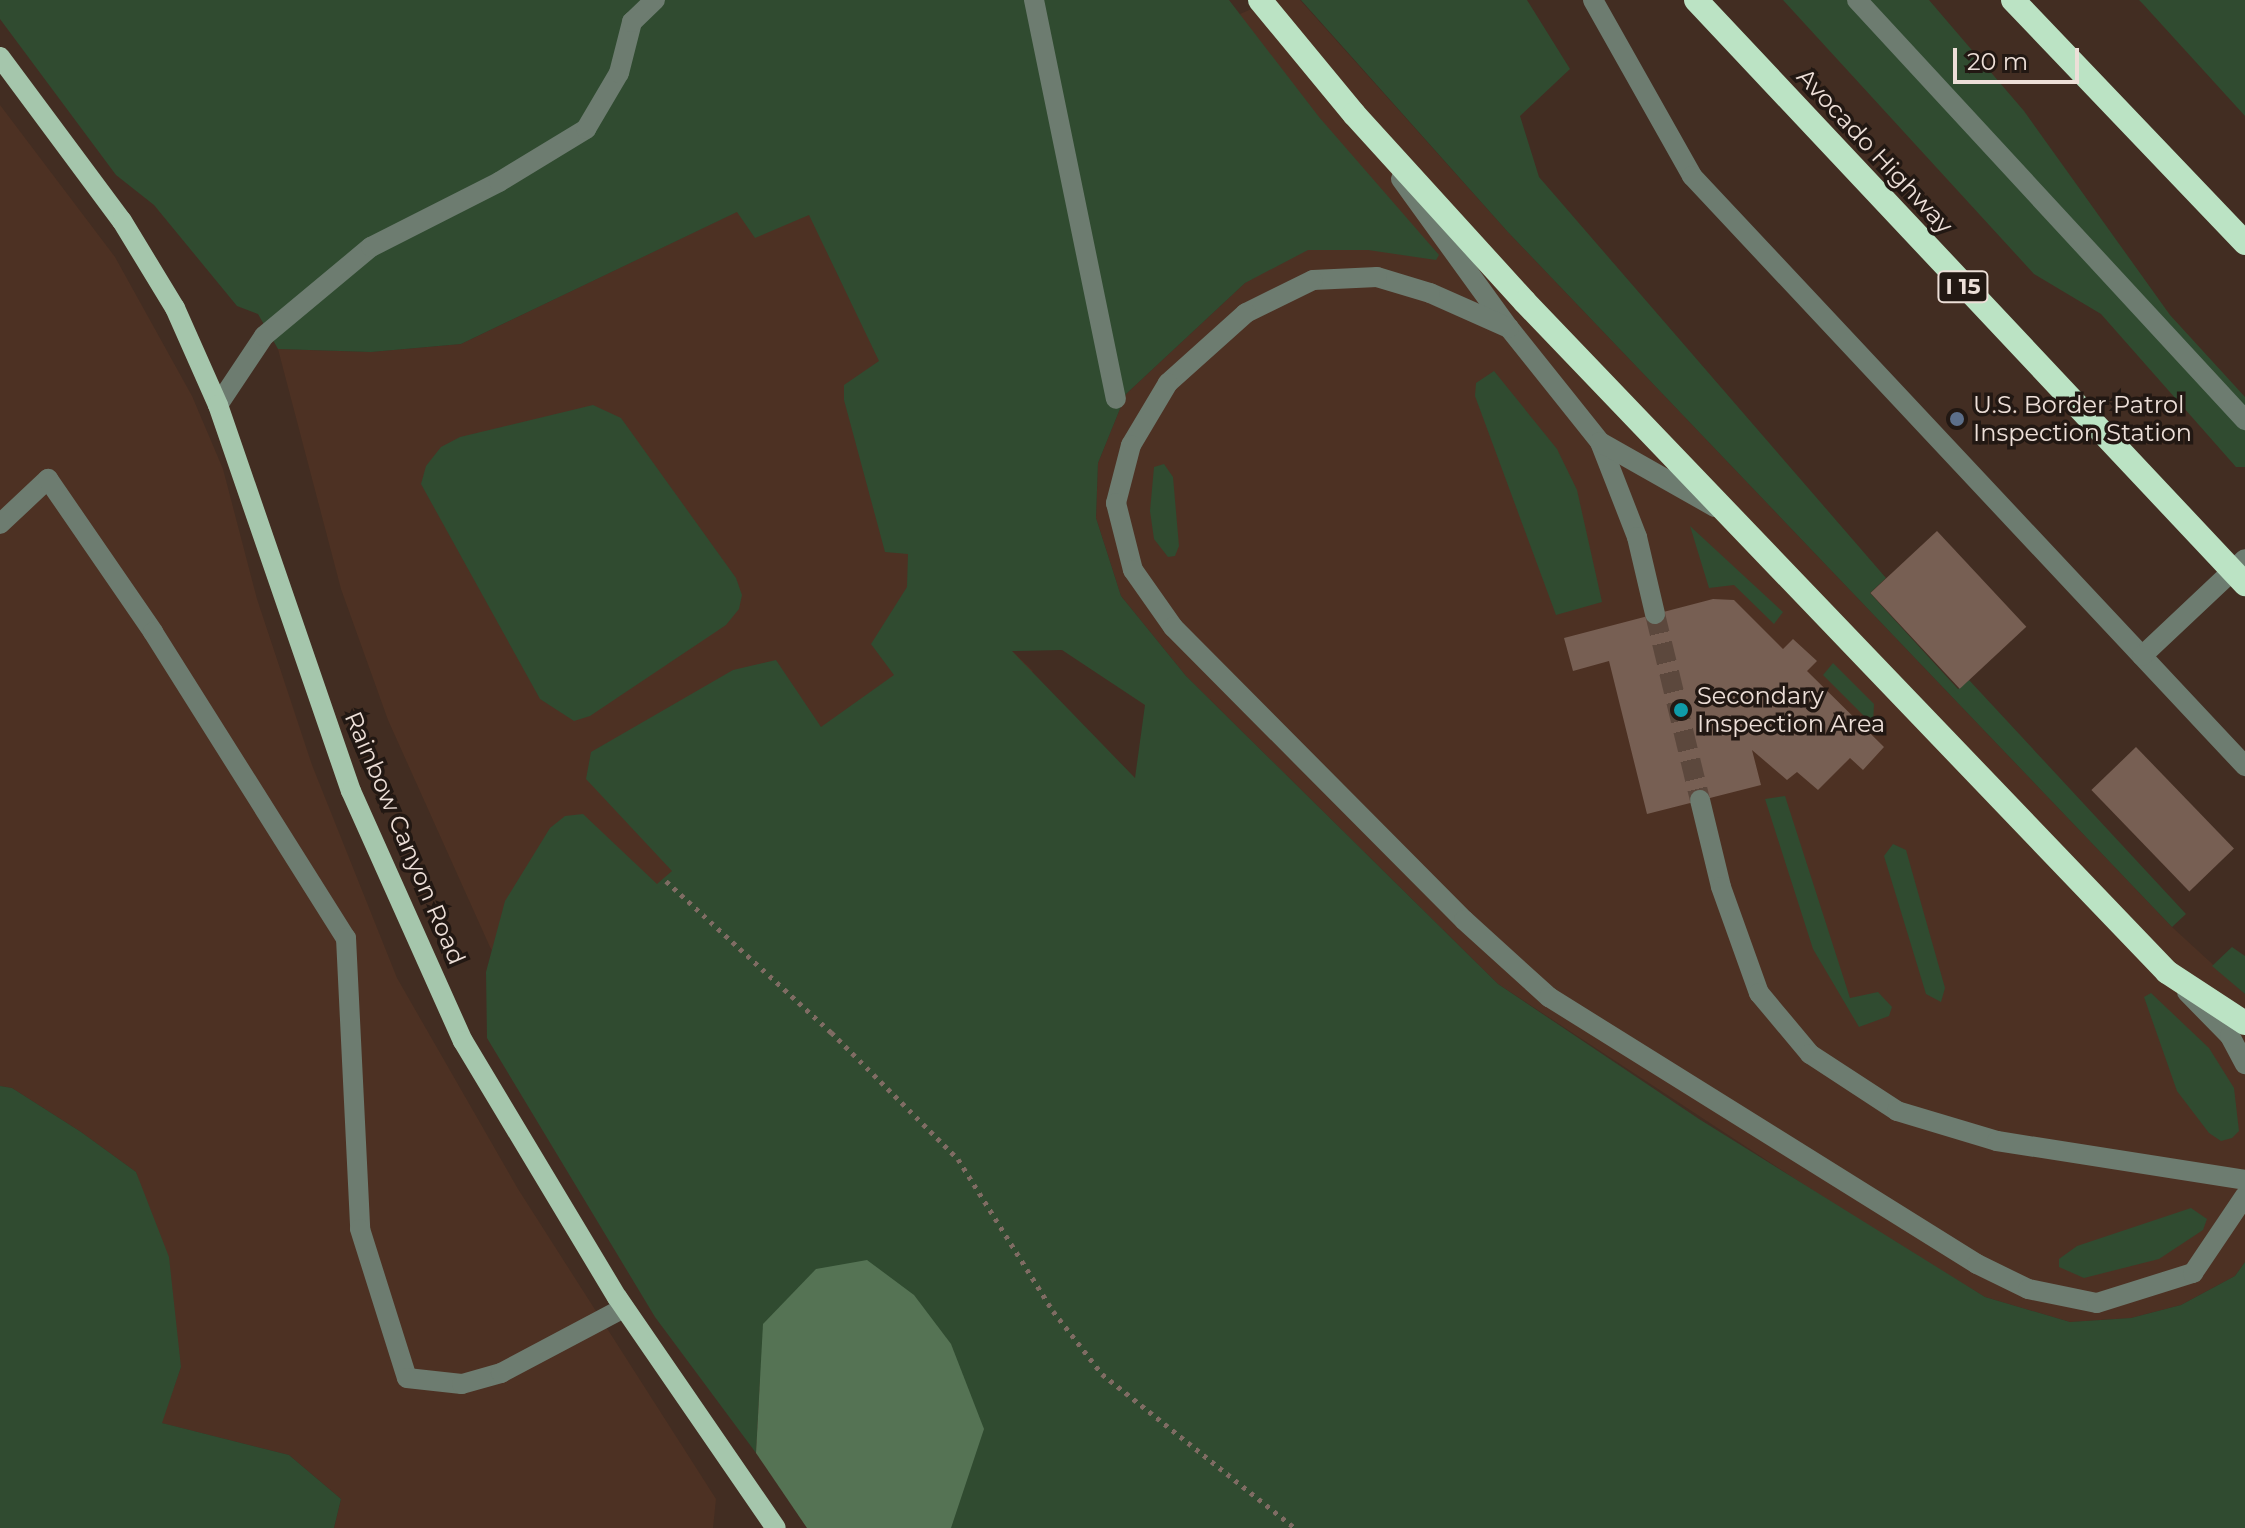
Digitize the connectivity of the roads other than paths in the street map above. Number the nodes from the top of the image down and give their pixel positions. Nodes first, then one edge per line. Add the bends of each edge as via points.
1 (655, 0) edge
2 (1034, 0) edge
3 (1260, 0) edge
4 (1593, 0) edge
5 (1696, 0) edge
6 (1857, 0) edge
7 (2013, 0) edge
8 (0, 57) edge
9 (1354, 114) junction
10 (2245, 243) edge
11 (1509, 328) junction
12 (1116, 399) dead end
13 (218, 405) junction
14 (2245, 420) edge
15 (1600, 442) junction
16 (1730, 516) junction
17 (0, 524) edge
18 (2241, 571) edge
19 (1655, 614) tunnel mouth
20 (2142, 656) junction
21 (2245, 766) edge
22 (1700, 800) tunnel mouth
23 (2167, 972) junction
24 (2245, 1023) edge
25 (2245, 1064) edge
26 (2245, 1180) edge
27 (2245, 1196) edge
28 (624, 1308) junction
29 (776, 1528) edge

1 - 13 street via 632,22 619,73 586,129 499,182 371,247 264,336
2 - 12 street
3 - 9 highway
4 - 20 street via 1692,176
5 - 18 highway, Avocado Highway / I 15
6 - 14 street
7 - 10 highway
8 - 13 main road, Rainbow Canyon Road via 122,221 175,308
9 - 11 street
9 - 16 highway
11 - 15 street
11 - 27 street via 1430,293 1377,277 1313,280 1246,313 1168,383 1131,445 1116,503 1133,570 1173,627 1464,920 1549,997 1977,1264 2028,1289 2097,1303 2193,1273
13 - 28 main road, Rainbow Canyon Road via 351,791 463,1041
15 - 16 street
15 - 19 street via 1637,537
16 - 23 highway
17 - 28 street via 48,479 153,632 346,938 360,1229 407,1378 462,1384 501,1373
18 - 20 street
20 - 21 street
22 - 26 street via 1721,887 1759,993 1810,1054 1897,1111 1997,1141
23 - 24 highway
23 - 25 street via 2230,1036
28 - 29 main road, Rainbow Canyon Road

